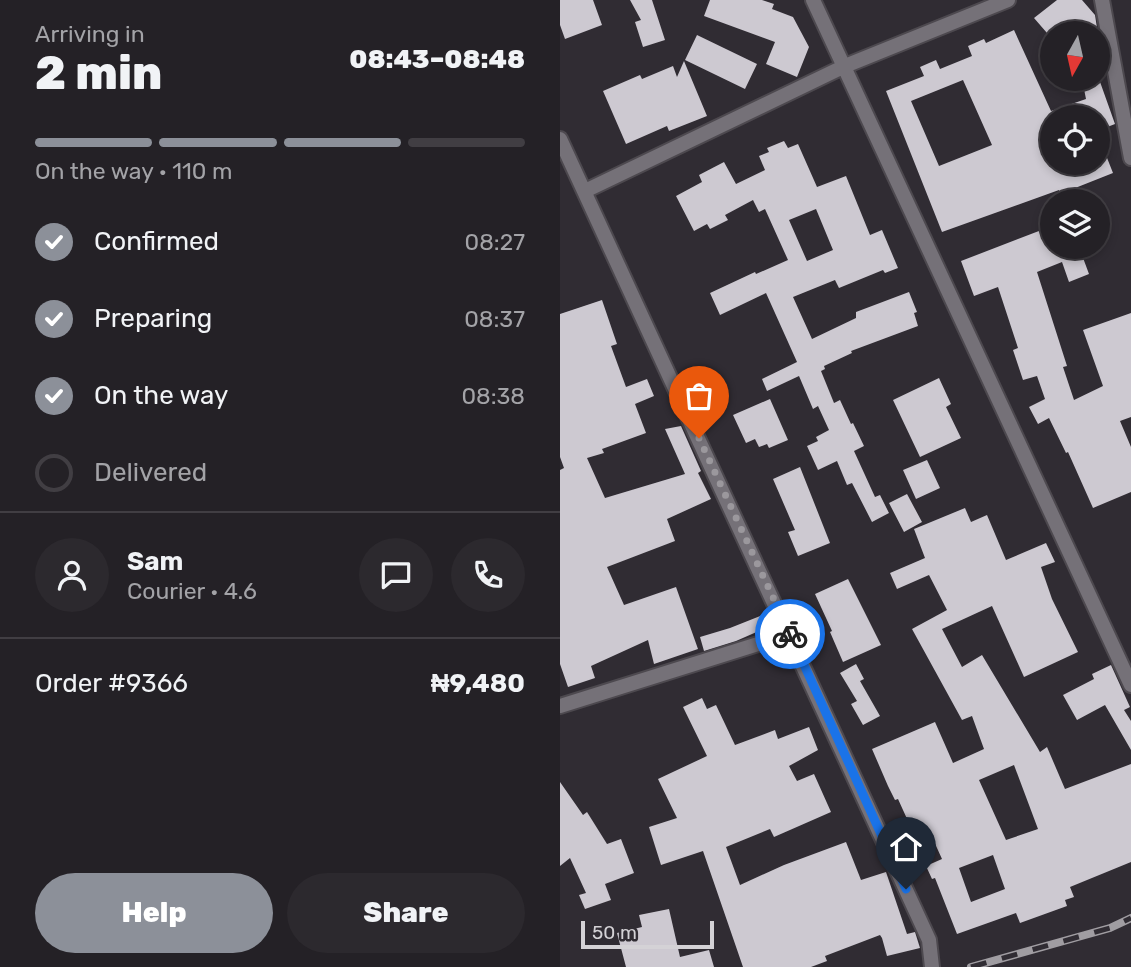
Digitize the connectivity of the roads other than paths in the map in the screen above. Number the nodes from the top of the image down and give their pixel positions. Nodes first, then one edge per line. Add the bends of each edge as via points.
1 (813, 0) edge
2 (1008, 0) edge
3 (1102, 0) edge
4 (845, 66) junction
5 (560, 139) edge
6 (1131, 158) edge
7 (585, 191) junction
8 (790, 635) junction
9 (1124, 655) edge
10 (1131, 685) edge
11 (560, 706) edge
12 (932, 967) edge

1 - 4 street
2 - 4 street
3 - 6 street
4 - 7 street
4 - 9 street
5 - 7 street
7 - 8 street
8 - 11 street
8 - 12 street via 929,940
9 - 10 street

